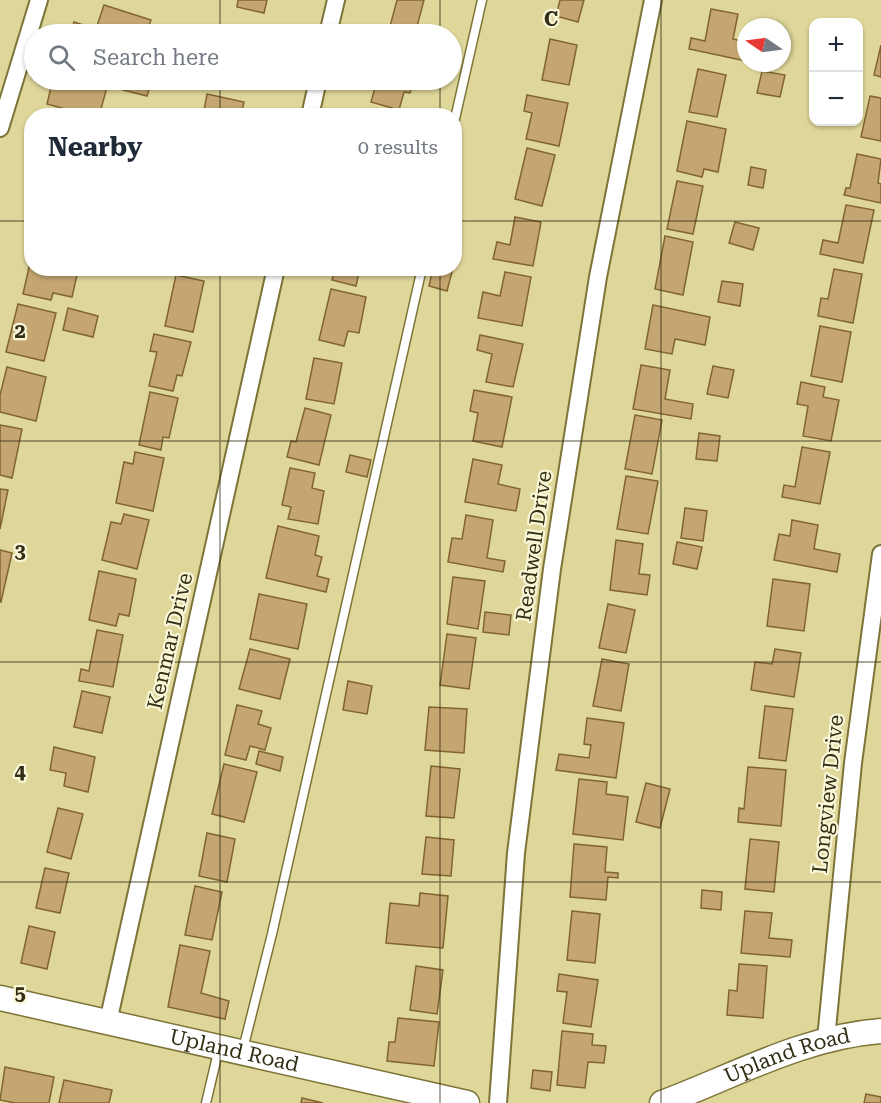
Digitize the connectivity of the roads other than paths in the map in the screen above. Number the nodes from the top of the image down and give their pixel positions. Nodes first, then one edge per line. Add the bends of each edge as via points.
1 (39, 0) edge
2 (336, 0) edge
3 (482, 0) edge
4 (653, 0) edge
5 (32, 24) edge
6 (330, 24) edge
7 (24, 49) edge
8 (462, 88) edge
9 (316, 90) edge
10 (462, 90) edge
11 (312, 108) edge
12 (457, 108) edge
13 (0, 128) edge
14 (274, 276) edge
15 (420, 276) edge
16 (881, 554) edge
17 (0, 998) edge
18 (108, 1022) junction
19 (881, 1031) edge
20 (826, 1039) junction
21 (231, 1050) junction
22 (206, 1103) edge
23 (467, 1103) edge
24 (498, 1103) edge
25 (662, 1103) edge

1 - 5 street
2 - 6 street
3 - 8 lane
4 - 24 street, Readwell Drive via 598,277 552,569 516,853
7 - 13 street
9 - 11 street
10 - 12 lane
14 - 18 street, Kenmar Drive
15 - 21 lane via 272,934
16 - 20 street, Longview Drive via 853,763
17 - 18 street, Upland Road
18 - 21 street, Upland Road
19 - 20 street, Upland Road
20 - 25 street, Upland Road via 792,1049
21 - 22 lane
21 - 23 street, Upland Road

